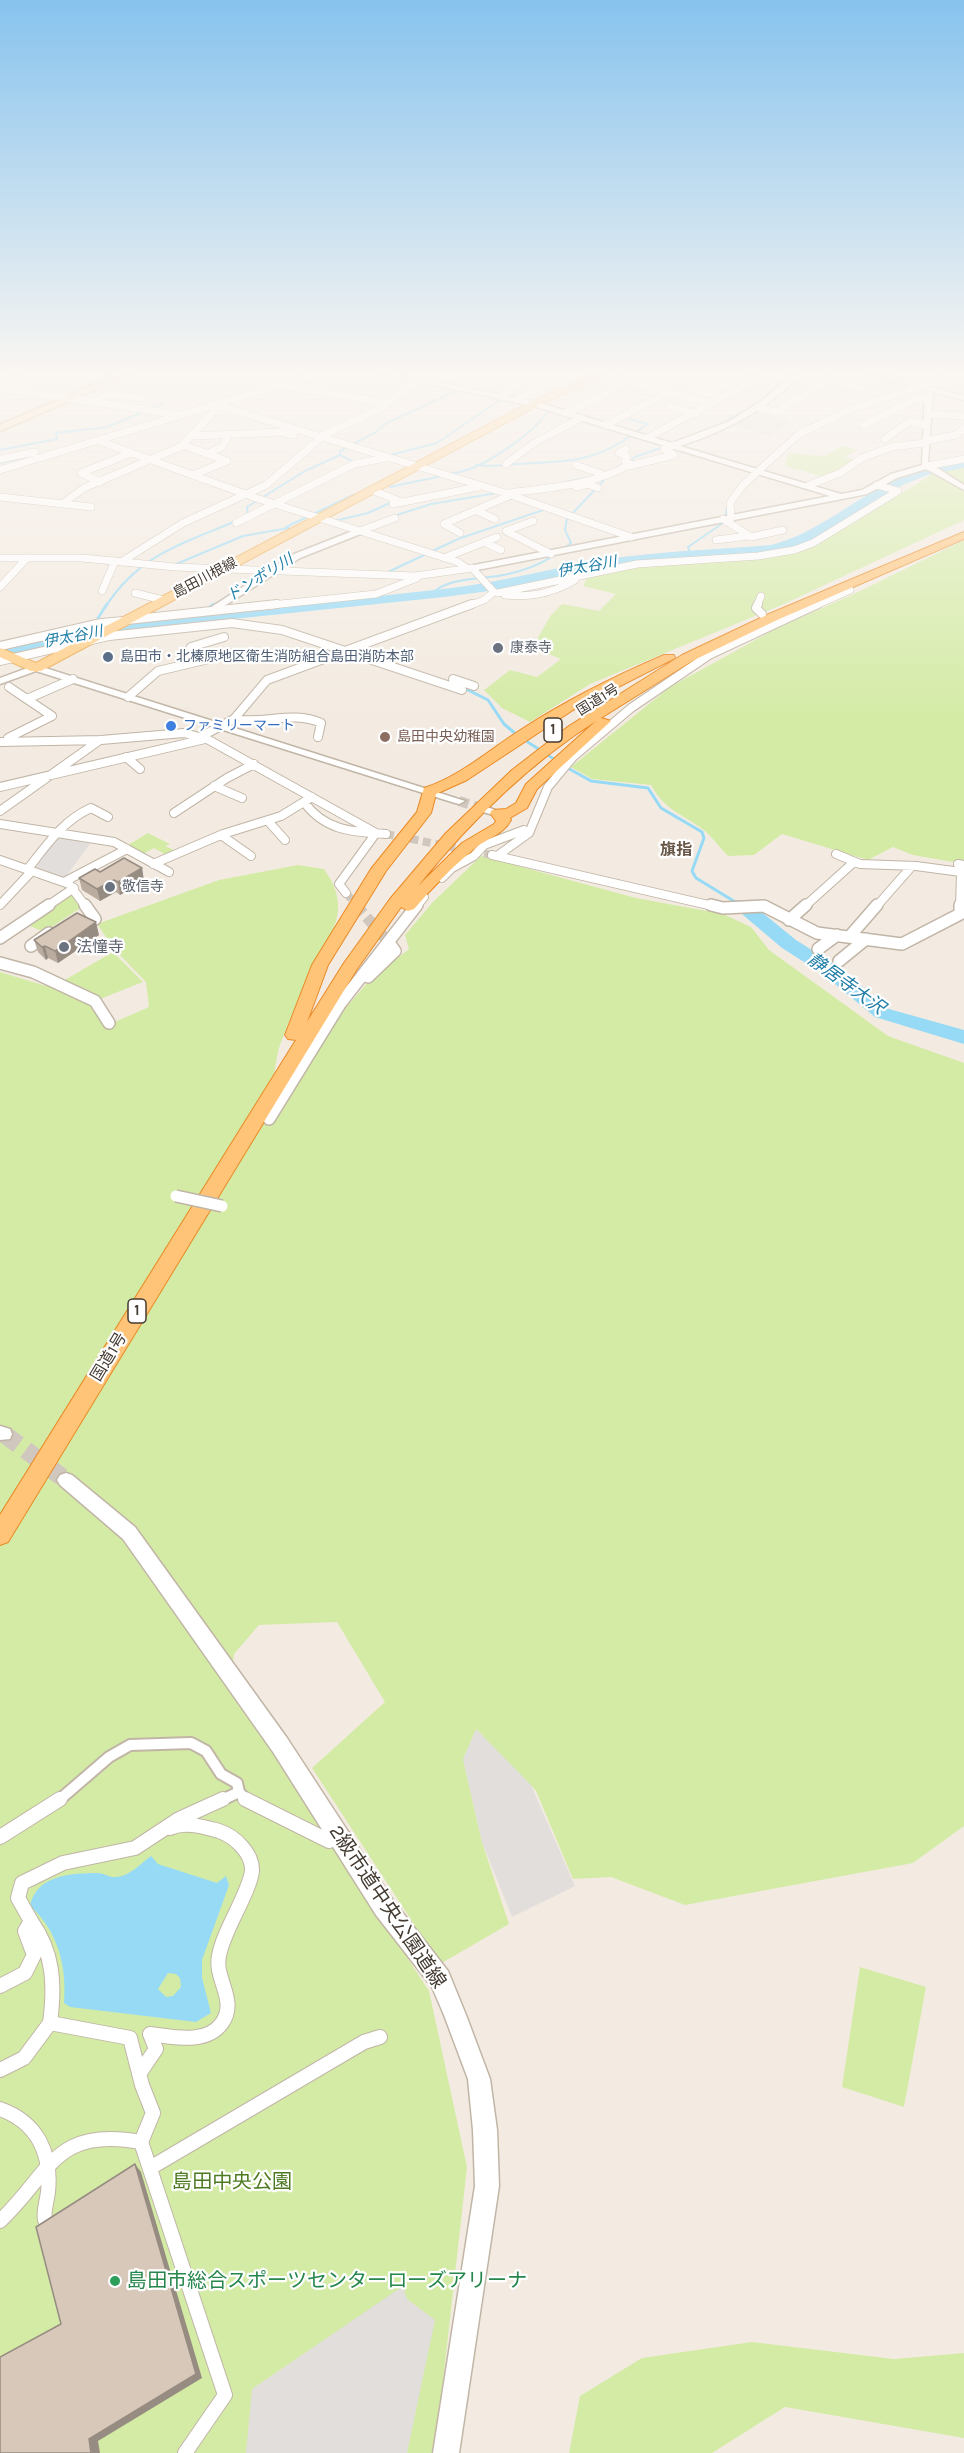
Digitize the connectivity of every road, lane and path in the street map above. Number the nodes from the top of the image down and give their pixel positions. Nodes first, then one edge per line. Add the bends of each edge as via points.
1 (87, 487) edge
2 (227, 487) edge
3 (260, 487) edge
4 (305, 487) edge
5 (377, 487) edge
6 (479, 487) edge
7 (484, 487) edge
8 (542, 487) edge
9 (573, 487) edge
10 (741, 487) edge
11 (816, 487) edge
12 (872, 487) edge
13 (885, 487) edge
14 (372, 490) junction
15 (525, 491) junction
16 (245, 494) junction
17 (508, 494) junction
18 (0, 497) edge
19 (842, 497) junction
20 (272, 503) junction
21 (62, 504) junction
22 (91, 507) dead end
23 (477, 511) junction
24 (313, 516) junction
25 (394, 518) dead end
26 (727, 518) junction
27 (495, 519) dead end
28 (533, 521) dead end
29 (236, 523) dead end
30 (964, 526) edge
31 (360, 531) junction
32 (460, 533) dead end
33 (784, 534) dead end
34 (964, 535) edge
35 (748, 536) junction
36 (497, 537) dead end
37 (631, 537) junction
38 (716, 540) dead end
39 (484, 542) junction
40 (501, 550) dead end
41 (551, 554) junction
42 (0, 558) edge
43 (27, 558) junction
44 (444, 558) junction
45 (118, 562) junction
46 (470, 568) junction
47 (223, 569) junction
48 (273, 571) junction
49 (424, 576) junction
50 (0, 587) edge
51 (850, 590) dead end
52 (102, 591) dead end
53 (495, 592) junction
54 (135, 593) dead end
55 (761, 596) dead end
56 (163, 600) junction
57 (208, 612) junction
58 (762, 614) dead end
59 (125, 621) junction
60 (212, 625) junction
61 (744, 625) junction
62 (224, 637) dead end
63 (85, 642) junction
64 (718, 643) junction
65 (0, 646) edge
66 (355, 647) junction
67 (344, 651) junction
68 (234, 653) dead end
69 (6, 657) edge
70 (197, 660) junction
71 (36, 668) junction
72 (73, 679) junction
73 (0, 681) edge
74 (474, 686) dead end
75 (9, 687) dead end
76 (462, 690) dead end
77 (128, 697) junction
78 (27, 699) junction
79 (234, 719) junction
80 (223, 727) junction
81 (318, 737) dead end
82 (203, 738) junction
83 (100, 740) junction
84 (1, 742) edge
85 (126, 757) junction
86 (254, 765) junction
87 (140, 769) dead end
88 (52, 773) junction
89 (214, 786) junction
90 (0, 787) edge
91 (429, 791) junction
92 (242, 798) dead end
93 (308, 800) junction
94 (459, 801) tunnel mouth
95 (0, 811) edge
96 (174, 813) dead end
97 (108, 817) dead end
98 (268, 821) junction
99 (0, 824) edge
100 (533, 826) junction
101 (56, 833) junction
102 (381, 834) junction
103 (221, 835) junction
104 (285, 840) dead end
105 (127, 849) junction
106 (836, 854) dead end
107 (251, 856) dead end
108 (0, 860) edge
109 (854, 862) junction
110 (153, 864) junction
111 (912, 866) junction
112 (962, 869) edge
113 (29, 871) junction
114 (169, 872) dead end
115 (64, 882) junction
116 (74, 888) junction
117 (346, 893) dead end
118 (0, 905) edge
119 (87, 907) junction
120 (77, 913) edge
121 (962, 913) edge
122 (95, 919) edge
123 (789, 920) junction
124 (59, 926) edge
125 (837, 935) junction
126 (850, 936) junction
127 (0, 938) edge
128 (866, 939) junction
129 (390, 944) dead end
130 (31, 946) dead end
131 (818, 949) dead end
132 (839, 961) dead end
133 (0, 963) edge
134 (362, 976) junction
135 (109, 1023) dead end
136 (301, 1034) junction
137 (268, 1119) dead end
138 (176, 1196) dead end
139 (222, 1206) dead end
140 (66, 1480) tunnel mouth
141 (0, 1535) edge
142 (239, 1792) junction
143 (159, 1832) junction
144 (0, 1837) edge
145 (329, 1841) dead end
146 (31, 1921) junction
147 (0, 1986) edge
148 (50, 2023) junction
149 (150, 2034) junction
150 (380, 2037) dead end
151 (130, 2038) junction
152 (0, 2070) edge
153 (139, 2074) junction
154 (0, 2109) edge
155 (141, 2142) junction
156 (46, 2167) junction
157 (150, 2168) junction
158 (45, 2220) edge
159 (0, 2221) edge
160 (185, 2453) edge
161 (446, 2453) edge

1 - 21 street
2 - 16 street
3 - 16 street
4 - 20 street
5 - 14 main road, 島田川根線
6 - 14 street via 396,502
7 - 17 street
8 - 15 street
9 - 15 street via 539,495
10 - 26 street via 730,503
11 - 19 street
12 - 19 street
13 - 53 street via 896,491 813,543 794,550 646,563 570,576 575,580 550,593 527,597
14 - 24 main road, 島田川根線
15 - 17 street
16 - 20 street
16 - 45 street via 183,522
17 - 23 street
17 - 37 street
18 - 21 street
19 - 26 street
20 - 24 street
20 - 29 street
21 - 22 street
23 - 27 street
23 - 32 street via 444,525
24 - 31 street
24 - 47 main road, 島田川根線
25 - 31 street
26 - 35 street
26 - 37 street
28 - 41 street via 506,531
30 - 61 highway, 国道1号 / 1 via 918,550
31 - 44 street
31 - 48 street via 297,556
33 - 35 street
34 - 64 highway, 国道1号 / 1
35 - 38 street
36 - 39 street
37 - 41 street
39 - 40 street
39 - 44 street
41 - 46 street
42 - 43 street
43 - 45 street
43 - 50 street
44 - 46 street
45 - 47 street
45 - 52 street
46 - 49 street
46 - 53 street
47 - 48 street
47 - 56 main road, 島田川根線
48 - 49 street
48 - 57 street
49 - 57 street via 376,594
51 - 100 street via 709,655 609,724 548,787
53 - 66 street via 490,598
54 - 56 street
55 - 58 street via 756,608
56 - 59 main road, 島田川根線
57 - 59 street
57 - 60 street
59 - 63 main road, 島田川根線
59 - 65 street
60 - 63 street
60 - 67 street via 247,624 282,630
61 - 91 highway via 618,678 508,744 460,779
61 - 136 highway, 国道1号 / 1 via 590,704 545,735 474,796 397,880 349,945
62 - 70 street via 191,647 188,653
63 - 69 street
63 - 71 main road, 島田川根線
64 - 136 highway, 国道1号 / 1 via 603,708 541,753 487,800 396,902
64 - 136 highway via 596,727 531,787 516,810 508,814 492,811 504,820 501,825 478,839 418,894
66 - 67 street
66 - 74 street
67 - 76 street
67 - 79 street via 267,680
68 - 70 street
69 - 71 main road
70 - 77 street via 152,674
71 - 72 street
71 - 73 street
72 - 77 street
72 - 78 street
75 - 78 street
77 - 80 street
78 - 84 street via 51,718
79 - 80 street
79 - 81 street via 294,715 321,723
80 - 82 street
80 - 91 street
82 - 83 street via 184,734
82 - 85 street
82 - 86 street
83 - 84 street
83 - 88 street
85 - 87 street
85 - 88 street
86 - 89 street
86 - 93 street
88 - 90 street
88 - 95 street
89 - 92 street
89 - 96 street
91 - 94 street
91 - 136 highway via 424,813 379,870 320,965
93 - 98 street
93 - 102 street
93 - 102 street via 310,813 327,826 352,833
97 - 101 street via 91,808 73,817
98 - 103 street
98 - 104 street
99 - 101 street
100 - 123 street via 529,833 494,855 723,908 764,906
100 - 134 street via 483,845 474,856 452,868 414,908
101 - 105 street via 114,842
101 - 113 street
102 - 117 street via 339,884
103 - 107 street
103 - 110 street
105 - 110 street
105 - 115 street
106 - 109 street
108 - 113 street
109 - 111 street
109 - 123 street
110 - 114 street
111 - 112 street
111 - 126 street
112 - 121 street
113 - 115 street
113 - 118 street
115 - 116 street
116 - 119 street
116 - 127 street
119 - 120 street
119 - 122 street
121 - 128 street via 902,944
123 - 125 street via 817,933
124 - 130 street
125 - 126 street
125 - 131 street
126 - 128 street
128 - 132 street
129 - 134 street via 395,951 368,978
133 - 135 street via 33,972 95,1001
134 - 137 street via 297,1068
136 - 141 highway, 国道1号 / 1 via 274,1087
138 - 139 street, bridge
140 - 161 street, 2級市道中央公園道線 via 129,1533 280,1744 384,1907 440,1979 455,2015 479,2079 487,2186
142 - 143 street
142 - 144 street via 237,1783 221,1774 206,1751 191,1743 130,1746 109,1757 70,1793
142 - 145 street via 246,1800
143 - 146 street via 123,1852 63,1863 22,1883 18,1898
143 - 149 street via 176,1825 200,1826 228,1834 246,1850 252,1870 218,1958 229,2004 222,2022 208,2036
146 - 147 street via 25,1931 34,1955 25,1973
146 - 148 street via 41,1932 53,1968 55,1992
148 - 151 street
148 - 152 street via 16,2066
149 - 151 street
149 - 153 street via 156,2049
150 - 157 street via 364,2042
151 - 153 street
153 - 155 street via 153,2113
154 - 156 street via 30,2124 42,2140
155 - 156 street via 100,2137 70,2146
155 - 157 street
156 - 158 street
156 - 159 street
157 - 160 street via 225,2395

